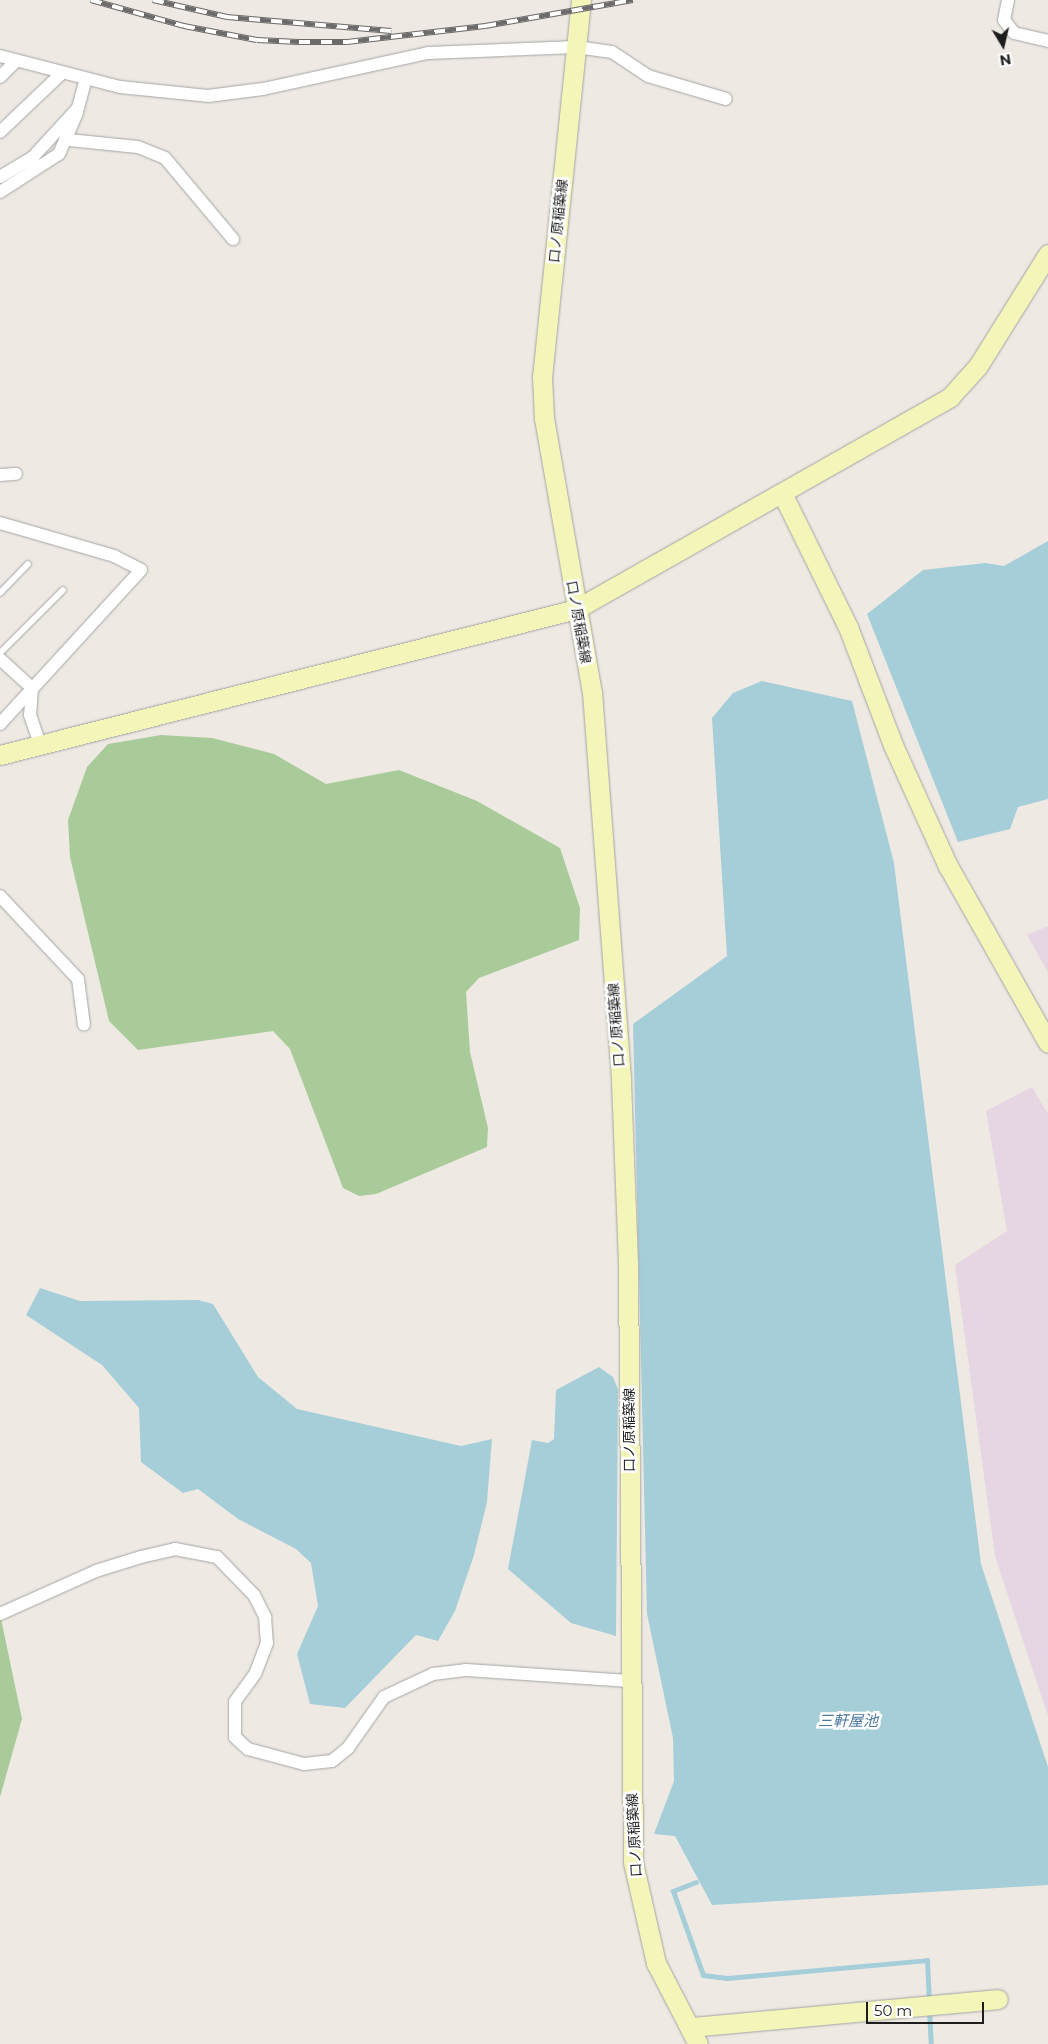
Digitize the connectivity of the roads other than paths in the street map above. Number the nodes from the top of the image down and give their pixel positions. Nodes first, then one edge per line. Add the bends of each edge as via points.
1 (581, 0) edge
2 (1008, 0) edge
3 (1048, 41) edge
4 (576, 47) junction
5 (0, 56) edge
6 (16, 61) junction
7 (61, 74) junction
8 (0, 77) edge
9 (85, 81) junction
10 (726, 99) dead end
11 (78, 108) junction
12 (0, 132) edge
13 (68, 140) junction
14 (0, 176) edge
15 (0, 192) edge
16 (233, 239) dead end
17 (1048, 254) edge
18 (16, 474) dead end
19 (0, 475) edge
20 (782, 493) junction
21 (0, 523) edge
22 (28, 564) dead end
23 (63, 590) dead end
24 (0, 593) edge
25 (576, 609) junction
26 (0, 653) edge
27 (0, 659) edge
28 (32, 688) junction
29 (0, 724) edge
30 (41, 748) junction
31 (0, 755) edge
32 (0, 896) edge
33 (84, 1025) dead end
34 (1048, 1043) edge
35 (0, 1614) edge
36 (630, 1681) junction
37 (998, 1999) dead end
38 (694, 2036) edge

1 - 4 street, 口ノ原稲築線
2 - 3 street via 1004,20 1014,33
4 - 9 street via 428,53 263,89 208,96 150,93
4 - 10 street via 612,52 648,76
4 - 25 street, 口ノ原稲築線 via 542,376
5 - 6 street
6 - 7 street
6 - 8 street
7 - 9 street
7 - 12 street
9 - 11 street
11 - 13 street
11 - 14 street via 33,157
13 - 15 street via 43,168
13 - 16 street via 138,147 165,158
17 - 20 street via 978,366 950,397
18 - 19 street
20 - 25 street
20 - 34 street via 848,627 893,746 948,866
21 - 28 street via 114,556 141,570
22 - 24 lane
23 - 26 lane
25 - 30 street
25 - 36 street, 口ノ原稲築線 via 592,692 620,1081 628,1264
27 - 28 street
28 - 29 street
28 - 30 street via 30,715
30 - 31 street
32 - 33 street via 78,979
35 - 36 street via 96,1571 141,1557 175,1549 216,1558 254,1595 264,1617 266,1634 255,1674 235,1702 235,1738 248,1749 304,1764 332,1761 348,1748 384,1697 433,1674 465,1670
36 - 38 street, 口ノ原稲築線 via 633,1862 640,1905 656,1963
37 - 38 street

